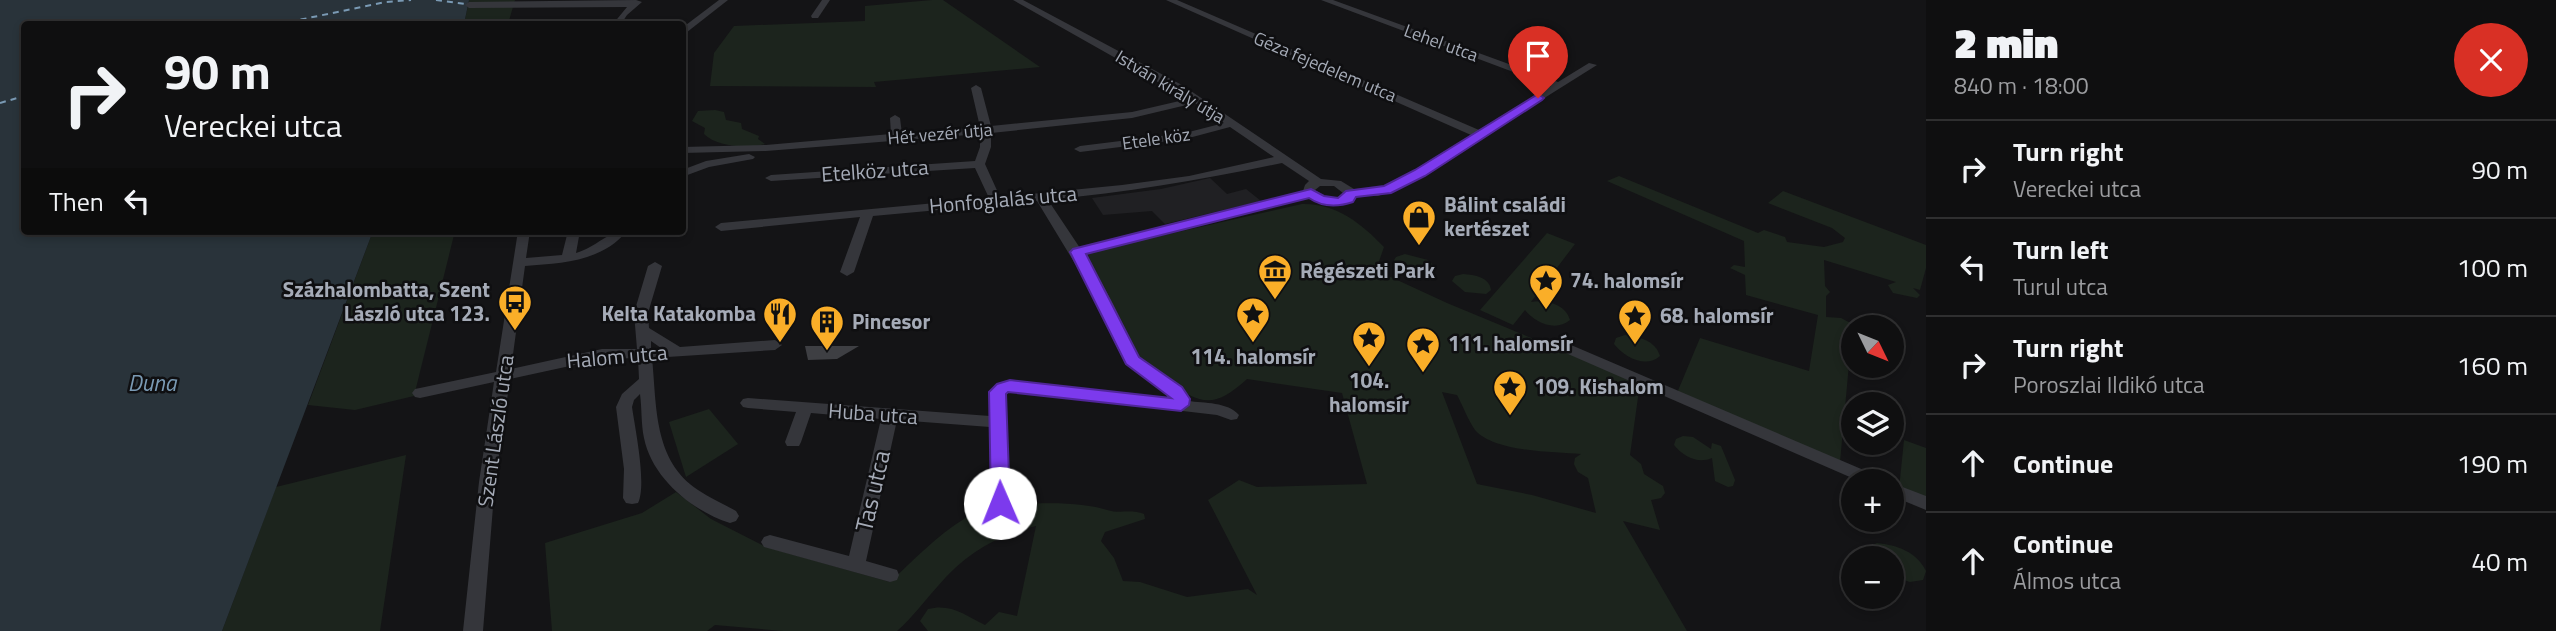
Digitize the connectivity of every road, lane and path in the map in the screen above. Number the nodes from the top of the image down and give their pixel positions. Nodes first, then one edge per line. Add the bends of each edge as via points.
1 (724, 0) edge
2 (826, 0) edge
3 (1017, 0) edge
4 (1194, 0) edge
5 (1325, 0) edge
6 (582, 1) edge
7 (639, 2) edge
8 (1175, 2) edge
9 (469, 5) dead end
10 (814, 16) dead end
11 (619, 21) edge
12 (686, 30) edge
13 (1592, 65) dead end
14 (1558, 85) junction
15 (976, 88) dead end
16 (1196, 100) junction
17 (895, 118) dead end
18 (1231, 124) junction
19 (985, 131) junction
20 (1480, 135) junction
21 (897, 138) junction
22 (766, 148) junction
23 (1080, 149) dead end
24 (686, 150) edge
25 (1283, 159) junction
26 (979, 164) junction
27 (686, 172) edge
28 (771, 178) dead end
29 (1315, 188) junction
30 (1350, 193) junction
31 (1041, 198) junction
32 (996, 201) junction
33 (868, 213) junction
34 (721, 227) dead end
35 (524, 235) edge
36 (573, 235) edge
37 (616, 235) edge
38 (1078, 252) junction
39 (568, 258) junction
40 (521, 263) junction
41 (655, 266) dead end
42 (847, 272) dead end
43 (641, 329) junction
44 (1557, 344) dead end
45 (775, 345) dead end
46 (678, 352) junction
47 (642, 354) junction
48 (502, 374) junction
49 (645, 382) junction
50 (420, 393) dead end
51 (748, 403) dead end
52 (1181, 405) junction
53 (805, 408) junction
54 (890, 415) junction
55 (1231, 415) dead end
56 (998, 422) junction
57 (793, 442) dead end
58 (1846, 469) edge
59 (1904, 494) edge
60 (632, 498) dead end
61 (1000, 503) dead end
62 (1926, 503) edge
63 (730, 516) dead end
64 (770, 542) dead end
65 (856, 566) junction
66 (890, 575) dead end
67 (473, 631) edge

1 - 12 street
2 - 10 street
3 - 16 street, István király útja
4 - 8 street
5 - 14 street, Lehel utca
6 - 7 street
6 - 9 street
7 - 11 street
8 - 20 street, Géza fejedelem utca
13 - 14 street
14 - 20 street
15 - 19 street
16 - 18 street, István király útja
16 - 19 street, Hét vezér útja via 1132,115
17 - 21 street
18 - 23 street, Etele köz via 1185,136
18 - 25 street, István király útja
19 - 21 street, Hét vezér útja
19 - 26 street via 984,157
20 - 30 street via 1398,185 1378,192
21 - 22 street, Hét vezér útja
22 - 24 street, Hét vezér útja
22 - 27 street via 755,156 706,164
25 - 29 street, István király útja
25 - 31 street, Honfoglalás utca via 1155,184
26 - 28 street, Etelköz utca
26 - 32 street
29 - 30 street via 1337,183
29 - 30 street via 1320,199 1338,202 1348,199
29 - 38 street
31 - 32 street, Honfoglalás utca
31 - 38 street
32 - 33 street, Honfoglalás utca
33 - 34 street, Honfoglalás utca
33 - 42 street
35 - 40 street, Szent László utca
36 - 39 street
37 - 39 street via 596,253
38 - 52 street via 1132,360 1176,391
39 - 40 street
40 - 48 street, Szent László utca
41 - 43 street via 640,313
43 - 46 street
43 - 47 street
44 - 58 street
45 - 46 street, Halom utca
46 - 47 street, Halom utca
47 - 48 street, Halom utca via 580,357
47 - 49 street
48 - 50 street, Halom utca
48 - 67 street, Szent László utca
49 - 60 street via 624,407
49 - 63 street via 659,458 691,494
51 - 53 street, Huba utca
52 - 55 street
52 - 56 street via 1010,386 997,392
53 - 54 street, Huba utca
53 - 57 street
54 - 56 street, Huba utca
54 - 65 street, Tas utca
56 - 61 street
59 - 62 street
64 - 65 street
65 - 66 street

